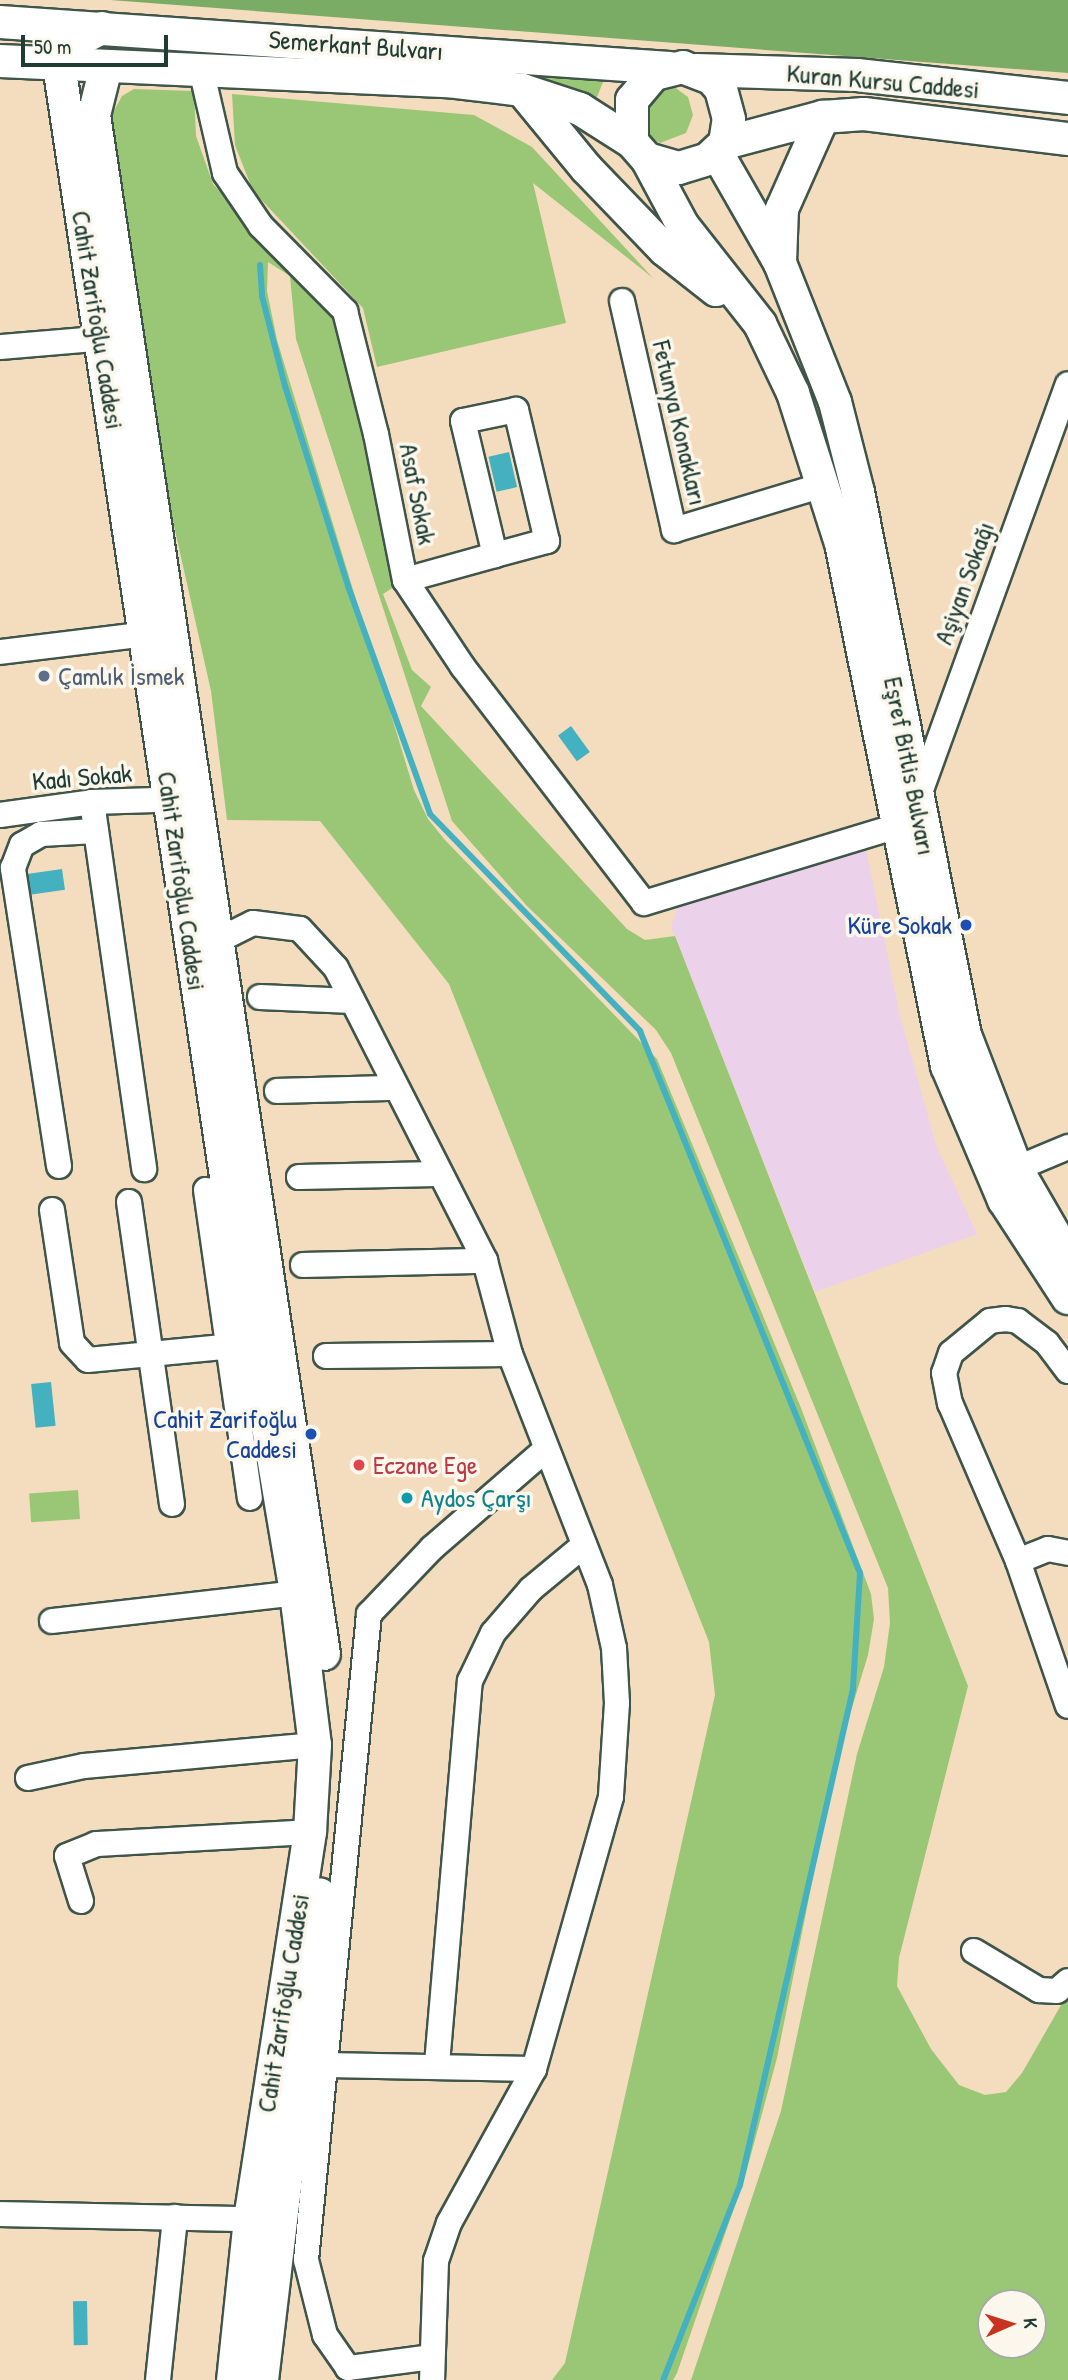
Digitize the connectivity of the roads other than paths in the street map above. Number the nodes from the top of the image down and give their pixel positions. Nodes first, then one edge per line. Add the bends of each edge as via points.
1 (0, 22) edge
2 (102, 28) junction
3 (0, 61) edge
4 (58, 65) junction
5 (106, 67) junction
6 (201, 69) junction
7 (683, 69) junction
8 (522, 90) junction
9 (1068, 98) edge
10 (823, 117) junction
11 (1068, 139) edge
12 (721, 148) junction
13 (640, 150) junction
14 (780, 263) junction
15 (622, 301) dead end
16 (760, 324) junction
17 (113, 337) junction
18 (0, 347) edge
19 (1068, 384) edge
20 (823, 485) junction
21 (495, 555) junction
22 (404, 580) junction
23 (158, 633) junction
24 (0, 653) edge
25 (183, 799) junction
26 (92, 802) junction
27 (0, 815) edge
28 (907, 815) junction
29 (96, 831) junction
30 (204, 941) junction
31 (260, 997) dead end
32 (352, 1001) junction
33 (395, 1088) junction
34 (277, 1091) dead end
35 (1068, 1146) edge
36 (59, 1166) dead end
37 (144, 1169) dead end
38 (437, 1174) junction
39 (1005, 1174) junction
40 (299, 1177) dead end
41 (206, 1190) dead end
42 (129, 1202) dead end
43 (52, 1210) dead end
44 (1068, 1258) edge
45 (485, 1261) junction
46 (303, 1265) dead end
47 (1068, 1298) edge
48 (242, 1346) junction
49 (510, 1354) junction
50 (150, 1355) junction
51 (326, 1356) dead end
52 (1068, 1371) edge
53 (545, 1450) junction
54 (250, 1498) dead end
55 (172, 1504) dead end
56 (584, 1545) junction
57 (1068, 1553) edge
58 (1018, 1561) junction
59 (296, 1594) junction
60 (52, 1621) dead end
61 (1068, 1706) edge
62 (315, 1745) junction
63 (27, 1778) dead end
64 (310, 1832) junction
65 (81, 1901) dead end
66 (974, 1951) dead end
67 (1068, 1981) edge
68 (437, 2064) junction
69 (325, 2065) junction
70 (534, 2069) junction
71 (1, 2214) edge
72 (175, 2217) junction
73 (250, 2219) junction
74 (432, 2368) edge
75 (158, 2380) edge
76 (233, 2380) edge
77 (262, 2380) edge

1 - 2 main road, Semerkant Bulvarı
2 - 4 main road via 69,45
2 - 7 main road, Semerkant Bulvarı
3 - 4 main road
4 - 5 main road
4 - 17 main road, Cahit Zarifoğlu Caddesi
5 - 6 main road
5 - 17 main road, Cahit Zarifoğlu Caddesi via 94,115
6 - 8 main road via 448,81
6 - 22 street, Asaf Sokak via 225,173 261,226 345,311 370,407
7 - 9 main road, Kuran Kursu Caddesi via 857,75
7 - 12 main road via 711,78 727,103
7 - 13 main road via 647,80 632,100
8 - 13 main road via 580,110
8 - 16 main road via 587,169 665,250
10 - 11 main road, Kuran Kursu Caddesi via 864,114
10 - 12 main road, Kuran Kursu Caddesi
10 - 14 main road via 782,209
12 - 13 main road via 679,167
12 - 14 main road
13 - 16 main road via 683,226
14 - 28 main road, Eşref Bitlis Bulvarı via 846,440
15 - 20 street, Fetunya Konakları via 674,530
16 - 20 main road, Eşref Bitlis Bulvarı via 782,365
17 - 18 street
17 - 23 main road, Cahit Zarifoğlu Caddesi
19 - 28 street, Aşiyan Sokağı
20 - 28 main road, Eşref Bitlis Bulvarı
21 - 21 street via 547,541 516,410 463,421
21 - 22 street
22 - 28 street, Asaf Sokak via 463,667 645,903
23 - 24 street
23 - 25 main road, Cahit Zarifoğlu Caddesi
25 - 26 street, Kadı Sokak
25 - 30 main road, Cahit Zarifoğlu Caddesi
26 - 27 street, Kadı Sokak
26 - 29 street
28 - 39 main road, Eşref Bitlis Bulvarı via 939,1037 960,1103
29 - 36 street via 41,834 22,845 13,868
29 - 37 street
30 - 32 street via 253,923 300,929 336,968
30 - 48 main road, Cahit Zarifoğlu Caddesi
30 - 77 main road, Cahit Zarifoğlu Caddesi via 319,1600 331,1729 323,1872
31 - 32 street
32 - 33 street
33 - 34 street
33 - 38 street
35 - 39 street
38 - 40 street
38 - 45 street
39 - 44 main road, Eşref Bitlis Bulvarı
39 - 47 main road, Eşref Bitlis Bulvarı
41 - 48 street
42 - 50 street
43 - 50 street via 72,1343 88,1360
45 - 46 street
45 - 49 street
48 - 50 street
48 - 54 street
48 - 59 main road, Cahit Zarifoğlu Caddesi
49 - 51 street
49 - 53 street
50 - 55 street
52 - 58 street via 1047,1343 1018,1321 1006,1320 990,1321 966,1340 951,1353 944,1373 950,1403
53 - 56 street
53 - 69 street via 432,1548 369,1614
56 - 68 street via 531,1589 493,1633 470,1681
56 - 70 street via 600,1585 614,1648 617,1703 611,1797
57 - 58 street via 1048,1549
58 - 61 street
59 - 60 street
59 - 62 main road, Cahit Zarifoğlu Caddesi
62 - 63 street via 84,1766
62 - 64 main road, Cahit Zarifoğlu Caddesi
64 - 65 street via 96,1844 67,1856
64 - 73 main road, Cahit Zarifoğlu Caddesi
66 - 67 street via 1039,1990 1057,1991
68 - 69 street
68 - 70 street
69 - 74 street via 306,2260 325,2335 348,2368
70 - 74 street via 449,2224 436,2261
71 - 72 street
72 - 73 street
72 - 75 street
73 - 76 main road, Cahit Zarifoğlu Caddesi

